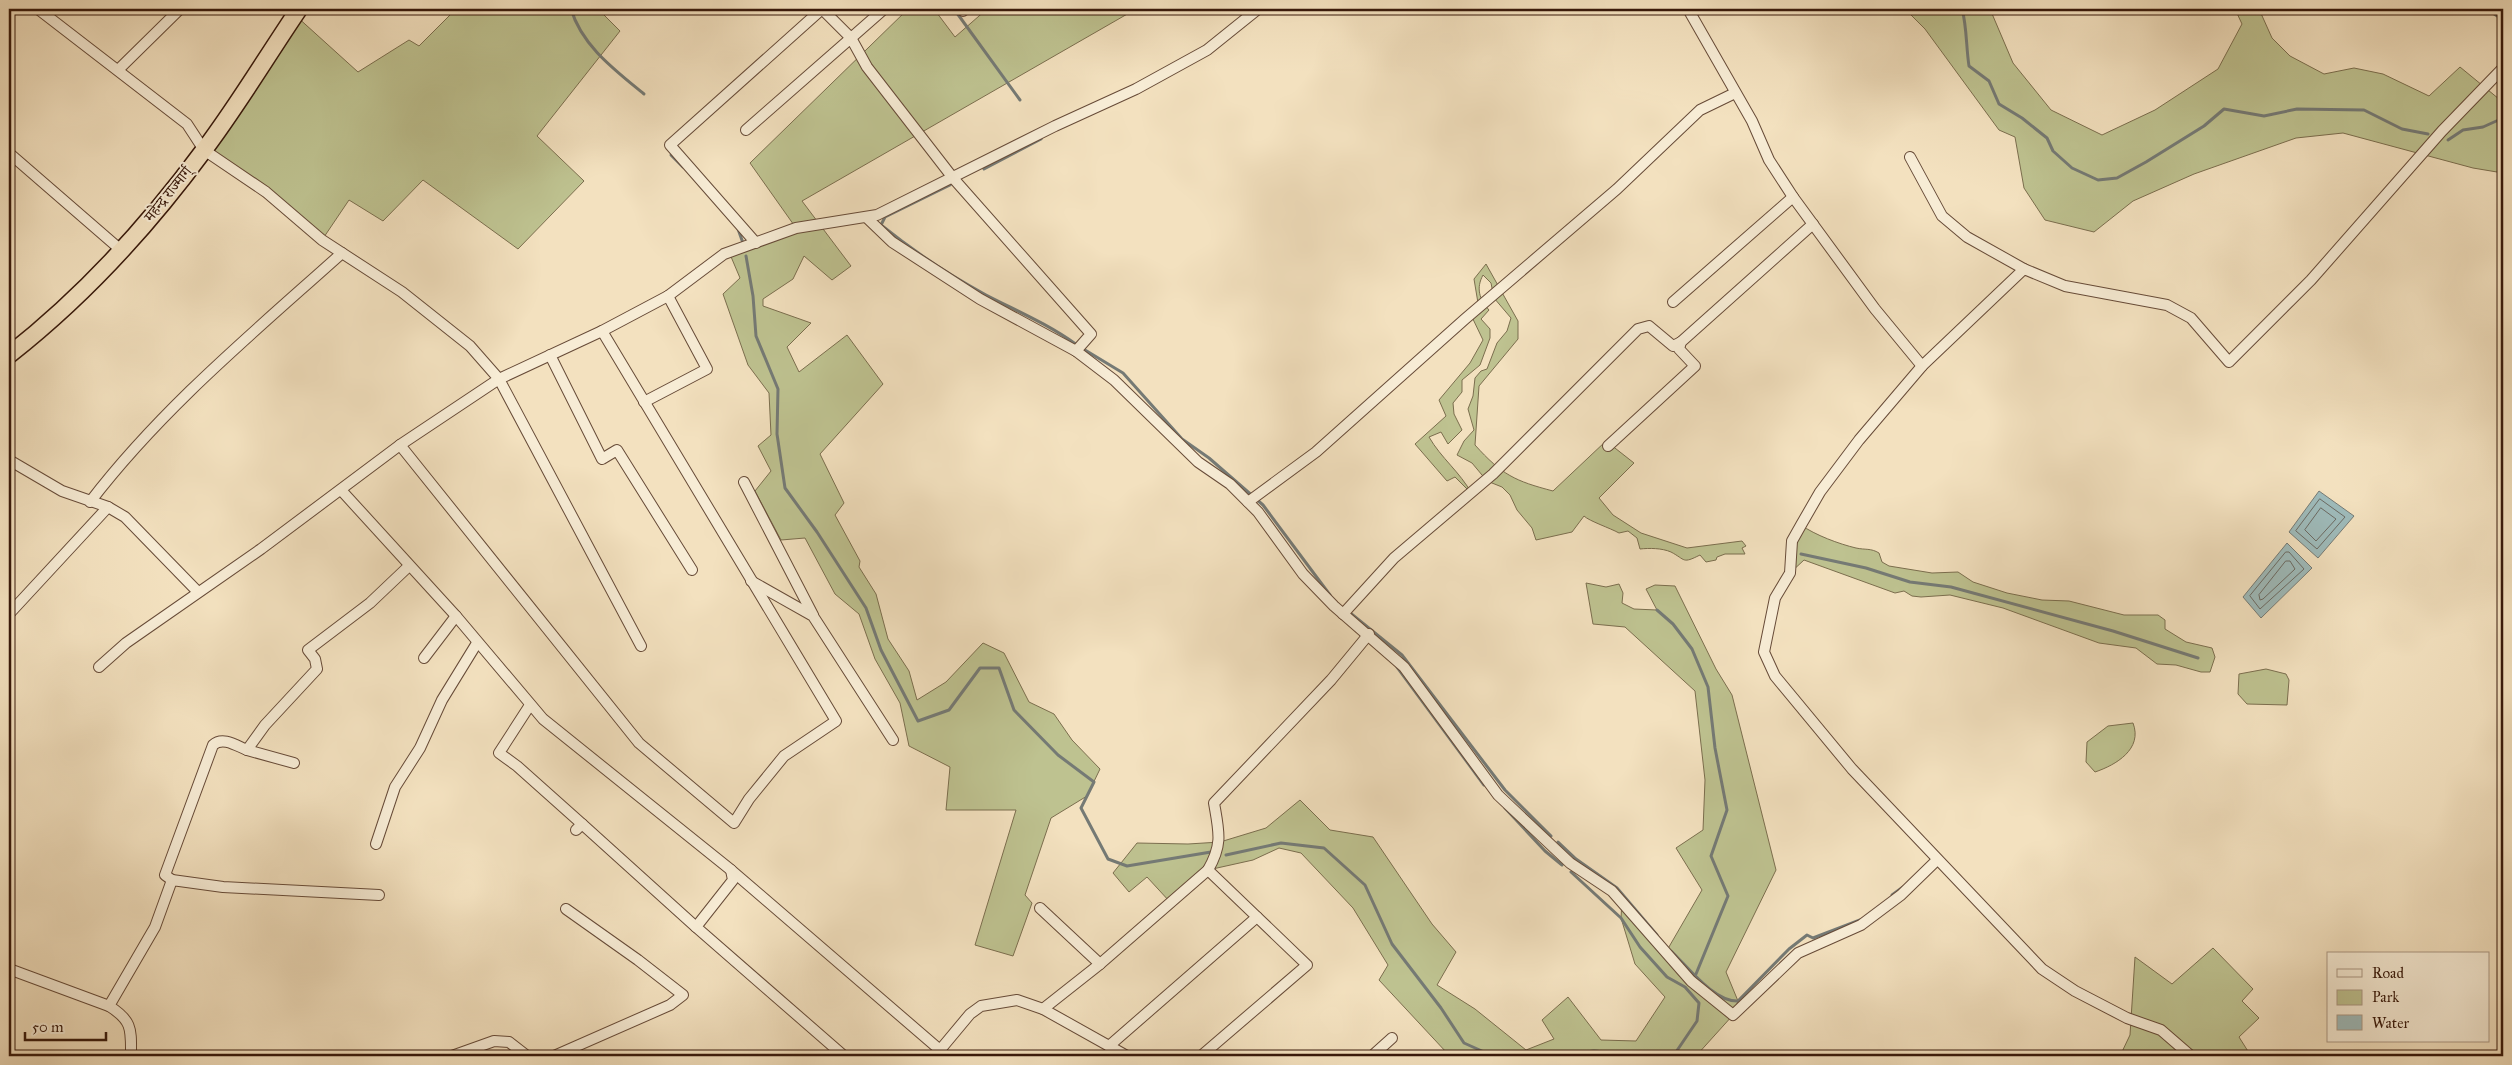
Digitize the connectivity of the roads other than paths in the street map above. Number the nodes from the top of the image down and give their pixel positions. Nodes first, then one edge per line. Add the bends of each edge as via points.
1 (38, 9) edge
2 (180, 9) edge
3 (299, 9) edge
4 (822, 9) edge
5 (884, 9) edge
6 (961, 9) edge
7 (965, 9) edge
8 (1258, 9) edge
9 (1688, 9) edge
10 (851, 38) junction
11 (2503, 68) edge
12 (118, 70) junction
13 (1735, 93) junction
14 (746, 130) dead end
15 (204, 150) junction
16 (9, 153) edge
17 (1910, 157) dead end
18 (953, 178) junction
19 (1793, 198) junction
20 (867, 218) junction
21 (1813, 224) junction
22 (756, 243) junction
23 (122, 251) junction
24 (342, 253) junction
25 (2024, 269) junction
26 (668, 296) junction
27 (1672, 302) dead end
28 (602, 330) junction
29 (1681, 342) junction
30 (1076, 351) junction
31 (9, 355) edge
32 (550, 356) junction
33 (1922, 366) junction
34 (499, 379) junction
35 (644, 402) junction
36 (400, 445) junction
37 (1608, 446) dead end
38 (9, 460) edge
39 (744, 482) dead end
40 (341, 490) junction
41 (90, 502) junction
42 (1248, 502) junction
43 (108, 507) junction
44 (409, 566) junction
45 (692, 570) dead end
46 (750, 581) junction
47 (198, 592) junction
48 (9, 614) edge
49 (1343, 614) junction
50 (456, 616) junction
51 (813, 616) junction
52 (1368, 634) junction
53 (477, 643) junction
54 (641, 646) dead end
55 (424, 658) dead end
56 (99, 667) dead end
57 (530, 705) junction
58 (893, 740) dead end
59 (248, 750) junction
60 (294, 763) dead end
61 (376, 844) dead end
62 (1937, 860) junction
63 (731, 870) junction
64 (1208, 870) junction
65 (172, 880) junction
66 (379, 895) dead end
67 (1040, 908) dead end
68 (566, 909) dead end
69 (1257, 917) junction
70 (696, 927) junction
71 (1100, 964) junction
72 (9, 969) edge
73 (109, 1006) junction
74 (1043, 1009) junction
75 (1392, 1038) dead end
76 (1109, 1046) junction
77 (938, 1053) edge
78 (131, 1056) edge
79 (452, 1056) edge
80 (527, 1056) edge
81 (554, 1056) edge
82 (844, 1056) edge
83 (1127, 1056) edge
84 (1201, 1056) edge
85 (1372, 1056) edge
86 (2191, 1056) edge

1 - 12 street
2 - 12 street
3 - 15 highway, महेन्द्र राज्मार्ग्
4 - 10 street
4 - 22 street via 670,145
5 - 10 street
6 - 7 street
8 - 18 street via 1207,50 1184,63
9 - 13 street
10 - 14 street
10 - 18 street via 868,68
11 - 25 street via 2442,131 2317,273 2229,362 2191,318 2167,305 2065,286
12 - 15 street via 188,124
13 - 19 street via 1769,160
13 - 42 street via 1700,110 1617,189 1316,452
15 - 23 highway, महेन्द्र राज्मार्ग्
15 - 24 street via 266,192
16 - 23 street
17 - 25 street via 1942,216 1968,237
18 - 20 street
18 - 30 street via 1091,334
19 - 21 street
19 - 27 street
20 - 22 street via 796,228
20 - 30 street via 892,242 980,299
21 - 29 street
21 - 33 street via 1875,309
22 - 26 street via 724,254
23 - 31 highway, महेन्द्र राज्मार्ग् via 40,330
24 - 34 street via 402,292 464,341
24 - 41 street via 182,396 110,475
25 - 33 street
26 - 28 street
26 - 35 street via 707,369
28 - 32 street
28 - 35 street
29 - 37 street via 1679,349 1695,366
29 - 49 street via 1673,346 1649,326 1638,329 1493,474 1394,558
30 - 42 street via 1114,380 1177,444 1230,484
32 - 34 street
32 - 45 street via 602,459 617,450
33 - 62 street via 1859,440 1800,525 1792,541 1790,573 1775,598 1764,652 1774,676 1852,769
34 - 36 street
34 - 54 street
35 - 46 street
36 - 40 street
36 - 46 street via 639,743 734,823 784,756 836,721
38 - 41 street
39 - 51 street
40 - 44 street
40 - 47 street
41 - 43 street
42 - 49 street via 1303,574
43 - 47 street via 125,517
43 - 48 street
44 - 50 street
44 - 59 street via 370,603 308,650 318,669 265,725
46 - 51 street
47 - 56 street via 126,643
49 - 52 street
50 - 53 street
50 - 55 street
51 - 58 street
52 - 62 street via 1404,667 1498,795 1563,857 1612,891 1691,981 1733,1015 1798,953 1861,925 1901,895
52 - 64 street via 1331,680 1214,803 1220,842
53 - 57 street
53 - 61 street via 395,787
57 - 63 street via 543,719
57 - 70 street via 499,753 517,766 579,827
59 - 60 street
59 - 65 street via 224,741 214,745 166,875
62 - 86 street via 2042,969 2075,992 2127,1018 2161,1030
63 - 70 street via 733,880
63 - 77 street
64 - 69 street
64 - 71 street
65 - 66 street
65 - 73 street via 155,927
67 - 71 street
68 - 81 street via 683,995 670,1005
69 - 76 street
69 - 84 street via 1306,965
70 - 82 street
71 - 74 street
72 - 73 street
73 - 78 street via 124,1015 131,1033
74 - 76 street
74 - 77 street via 1017,1000 981,1006 970,1014
75 - 85 street
76 - 83 street
79 - 80 street via 494,1041 509,1042

